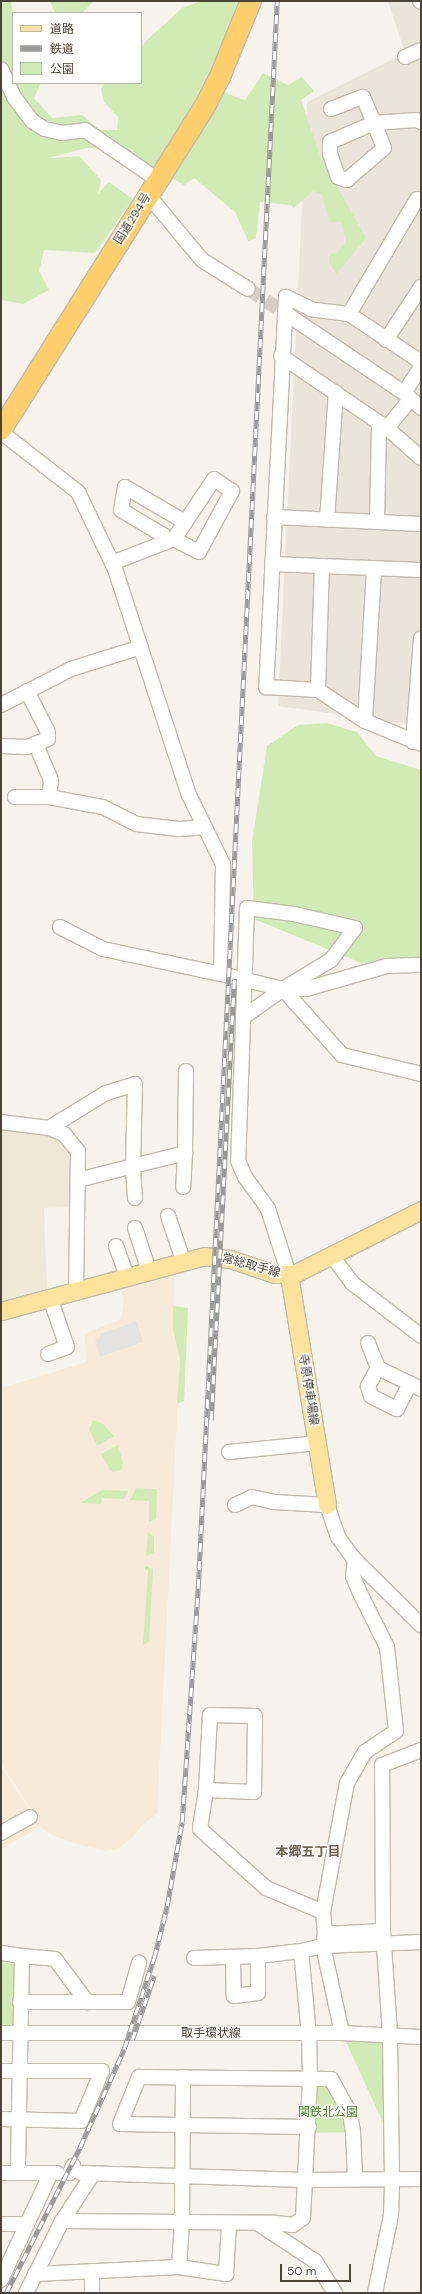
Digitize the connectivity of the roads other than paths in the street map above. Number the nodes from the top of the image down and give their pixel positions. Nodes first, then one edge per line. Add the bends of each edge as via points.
1 (251, 1) edge
2 (421, 50) edge
3 (405, 57) dead end
4 (1, 69) edge
5 (331, 109) dead end
6 (421, 122) edge
7 (153, 188) junction
8 (421, 201) edge
9 (421, 287) edge
10 (248, 289) tunnel mouth
11 (349, 314) junction
12 (291, 317) tunnel mouth
13 (386, 340) junction
14 (282, 356) junction
15 (421, 362) edge
16 (421, 367) edge
17 (336, 392) junction
18 (412, 400) edge
19 (383, 426) junction
20 (1, 431) edge
21 (421, 458) edge
22 (274, 517) junction
23 (327, 520) junction
24 (185, 522) junction
25 (377, 522) junction
26 (421, 524) edge
27 (170, 540) junction
28 (112, 563) junction
29 (272, 564) junction
30 (322, 566) junction
31 (374, 568) junction
32 (421, 570) edge
33 (421, 638) edge
34 (141, 647) junction
35 (318, 690) junction
36 (27, 691) junction
37 (1, 705) edge
38 (365, 721) junction
39 (417, 743) edge
40 (36, 744) junction
41 (1, 746) edge
42 (15, 797) dead end
43 (49, 797) junction
44 (205, 827) junction
45 (60, 927) dead end
46 (421, 964) edge
47 (221, 974) junction
48 (246, 979) junction
49 (283, 988) junction
50 (244, 1016) junction
51 (186, 1071) dead end
52 (421, 1074) edge
53 (1, 1122) edge
54 (49, 1128) junction
55 (185, 1153) junction
56 (133, 1166) junction
57 (78, 1180) junction
58 (183, 1187) dead end
59 (135, 1198) dead end
60 (421, 1210) edge
61 (168, 1216) dead end
62 (135, 1228) dead end
63 (116, 1246) dead end
64 (332, 1256) junction
65 (183, 1260) junction
66 (149, 1271) junction
67 (289, 1275) junction
68 (127, 1276) junction
69 (76, 1290) junction
70 (50, 1298) junction
71 (1, 1311) edge
72 (421, 1336) edge
73 (368, 1343) dead end
74 (48, 1354) dead end
75 (378, 1368) junction
76 (416, 1386) edge
77 (317, 1443) junction
78 (229, 1452) dead end
79 (234, 1505) dead end
80 (327, 1505) junction
81 (354, 1560) junction
82 (421, 1625) edge
83 (421, 1750) edge
84 (206, 1790) junction
85 (30, 1817) dead end
86 (1, 1833) edge
87 (323, 1912) junction
88 (383, 1937) junction
89 (324, 1940) junction
90 (421, 1942) edge
91 (301, 1951) junction
92 (1, 1953) edge
93 (22, 1956) junction
94 (258, 1956) junction
95 (233, 1957) junction
96 (194, 1958) dead end
97 (140, 1963) dead end
98 (20, 2002) junction
99 (87, 2002) junction
100 (1, 2033) edge
101 (20, 2033) junction
102 (342, 2033) junction
103 (390, 2034) junction
104 (309, 2035) junction
105 (421, 2037) edge
106 (19, 2070) junction
107 (1, 2071) edge
108 (183, 2077) junction
109 (310, 2078) junction
110 (1, 2119) edge
111 (19, 2120) junction
112 (183, 2126) junction
113 (309, 2127) junction
114 (18, 2172) junction
115 (71, 2172) junction
116 (1, 2173) edge
117 (183, 2176) junction
118 (355, 2178) junction
119 (392, 2179) junction
120 (421, 2179) edge
121 (306, 2180) junction
122 (62, 2222) junction
123 (182, 2223) junction
124 (229, 2223) junction
125 (257, 2223) junction
126 (1, 2224) edge
127 (26, 2224) junction
128 (179, 2267) junction
129 (92, 2271) junction
130 (35, 2274) junction
131 (2, 2275) edge
132 (26, 2293) edge
133 (92, 2293) edge
134 (335, 2293) edge
135 (375, 2293) edge

1 - 7 highway, 国道294号 via 222,74 204,108
2 - 3 street
4 - 7 street via 14,97 32,121 45,129 62,133 85,130
5 - 6 street via 363,97 374,123 416,120
7 - 10 street via 202,260
7 - 20 highway, 国道294号
8 - 11 street via 417,199
9 - 13 street
11 - 13 street
11 - 14 street via 311,309 286,297
12 - 18 street
13 - 15 street
14 - 17 street
14 - 22 street
16 - 18 street
17 - 19 street
17 - 23 street
18 - 19 street
19 - 21 street
19 - 25 street
20 - 28 street via 78,492
22 - 23 street
22 - 29 street
23 - 25 street
24 - 27 street
24 - 27 street via 125,487 121,510
24 - 27 street via 214,480 232,491 199,552
25 - 26 street
27 - 28 street
28 - 34 street
29 - 30 street
29 - 35 street via 266,687
30 - 31 street
30 - 35 street
31 - 32 street
31 - 38 street
33 - 39 street
34 - 36 street via 71,669
34 - 44 street via 190,796
35 - 38 street
36 - 37 street
36 - 40 street via 48,732 48,739
38 - 39 street
40 - 41 street via 27,747
40 - 43 street via 46,774 51,780
42 - 43 street
43 - 44 street via 103,807 136,824 179,829
44 - 47 street via 223,864
45 - 47 street via 103,949
46 - 49 street via 387,966 306,989
47 - 48 street
48 - 49 street
48 - 49 street via 248,908 294,914 355,928 331,960
48 - 50 street
49 - 50 street
49 - 52 street via 342,1055
50 - 67 street via 238,1162 245,1177 268,1209
51 - 55 street
53 - 54 street
54 - 56 street via 106,1093 134,1084
54 - 57 street via 64,1134 75,1144 78,1150
55 - 56 street
55 - 58 street
56 - 57 street
56 - 59 street
57 - 69 street
60 - 64 main road, 常総取手線
61 - 65 street
62 - 66 street
63 - 68 street
64 - 67 main road, 常総取手線
64 - 72 street via 352,1283
65 - 66 main road, 常総取手線
65 - 67 main road, 常総取手線 via 205,1256 220,1257 267,1272
66 - 68 main road, 常総取手線
67 - 77 main road, 寺原停車場線
68 - 69 main road, 常総取手線
69 - 70 main road, 常総取手線
70 - 71 main road, 常総取手線
70 - 74 street via 67,1347
73 - 75 street
75 - 76 street
75 - 76 street via 368,1386 371,1396 397,1409
77 - 78 street
77 - 80 main road, 寺原停車場線
79 - 80 street via 252,1497 274,1502
80 - 81 street via 338,1537
81 - 82 street
81 - 87 street via 354,1576 359,1591 387,1647 396,1731 364,1752 347,1783
83 - 88 street via 382,1765
84 - 84 street via 210,1714 255,1716 254,1792
84 - 87 street via 200,1829 266,1888
85 - 86 street
87 - 89 street
88 - 89 street
88 - 90 street
88 - 103 street
89 - 91 street
89 - 102 street
91 - 94 street
91 - 104 street
92 - 93 street
93 - 98 street
93 - 99 street via 55,1959
94 - 95 street
94 - 95 street via 258,1994 234,1996
95 - 96 street
97 - 99 street via 128,2002
98 - 99 street
98 - 101 street
100 - 101 street, 取手環状線
101 - 104 street, 取手環状線
101 - 106 street
102 - 103 street, 取手環状線
102 - 104 street, 取手環状線
103 - 105 street, 取手環状線
103 - 119 street
104 - 109 street
106 - 107 street
106 - 111 street
106 - 111 street via 102,2071 81,2121
108 - 109 street
108 - 112 street
108 - 112 street via 139,2077 120,2124
109 - 113 street
109 - 118 street via 331,2079 350,2113
110 - 111 street
111 - 114 street
112 - 113 street
112 - 117 street
113 - 121 street
114 - 115 street
114 - 116 street
115 - 117 street
115 - 122 street
115 - 127 street
117 - 121 street
117 - 123 street
118 - 119 street
118 - 121 street
119 - 120 street
119 - 135 street via 391,2215
121 - 125 street via 303,2218 293,2225
122 - 123 street
122 - 130 street
123 - 124 street
123 - 128 street
124 - 125 street
124 - 128 street via 226,2274
125 - 134 street via 315,2261
126 - 127 street
127 - 131 street
128 - 129 street
129 - 130 street
129 - 133 street
130 - 132 street

